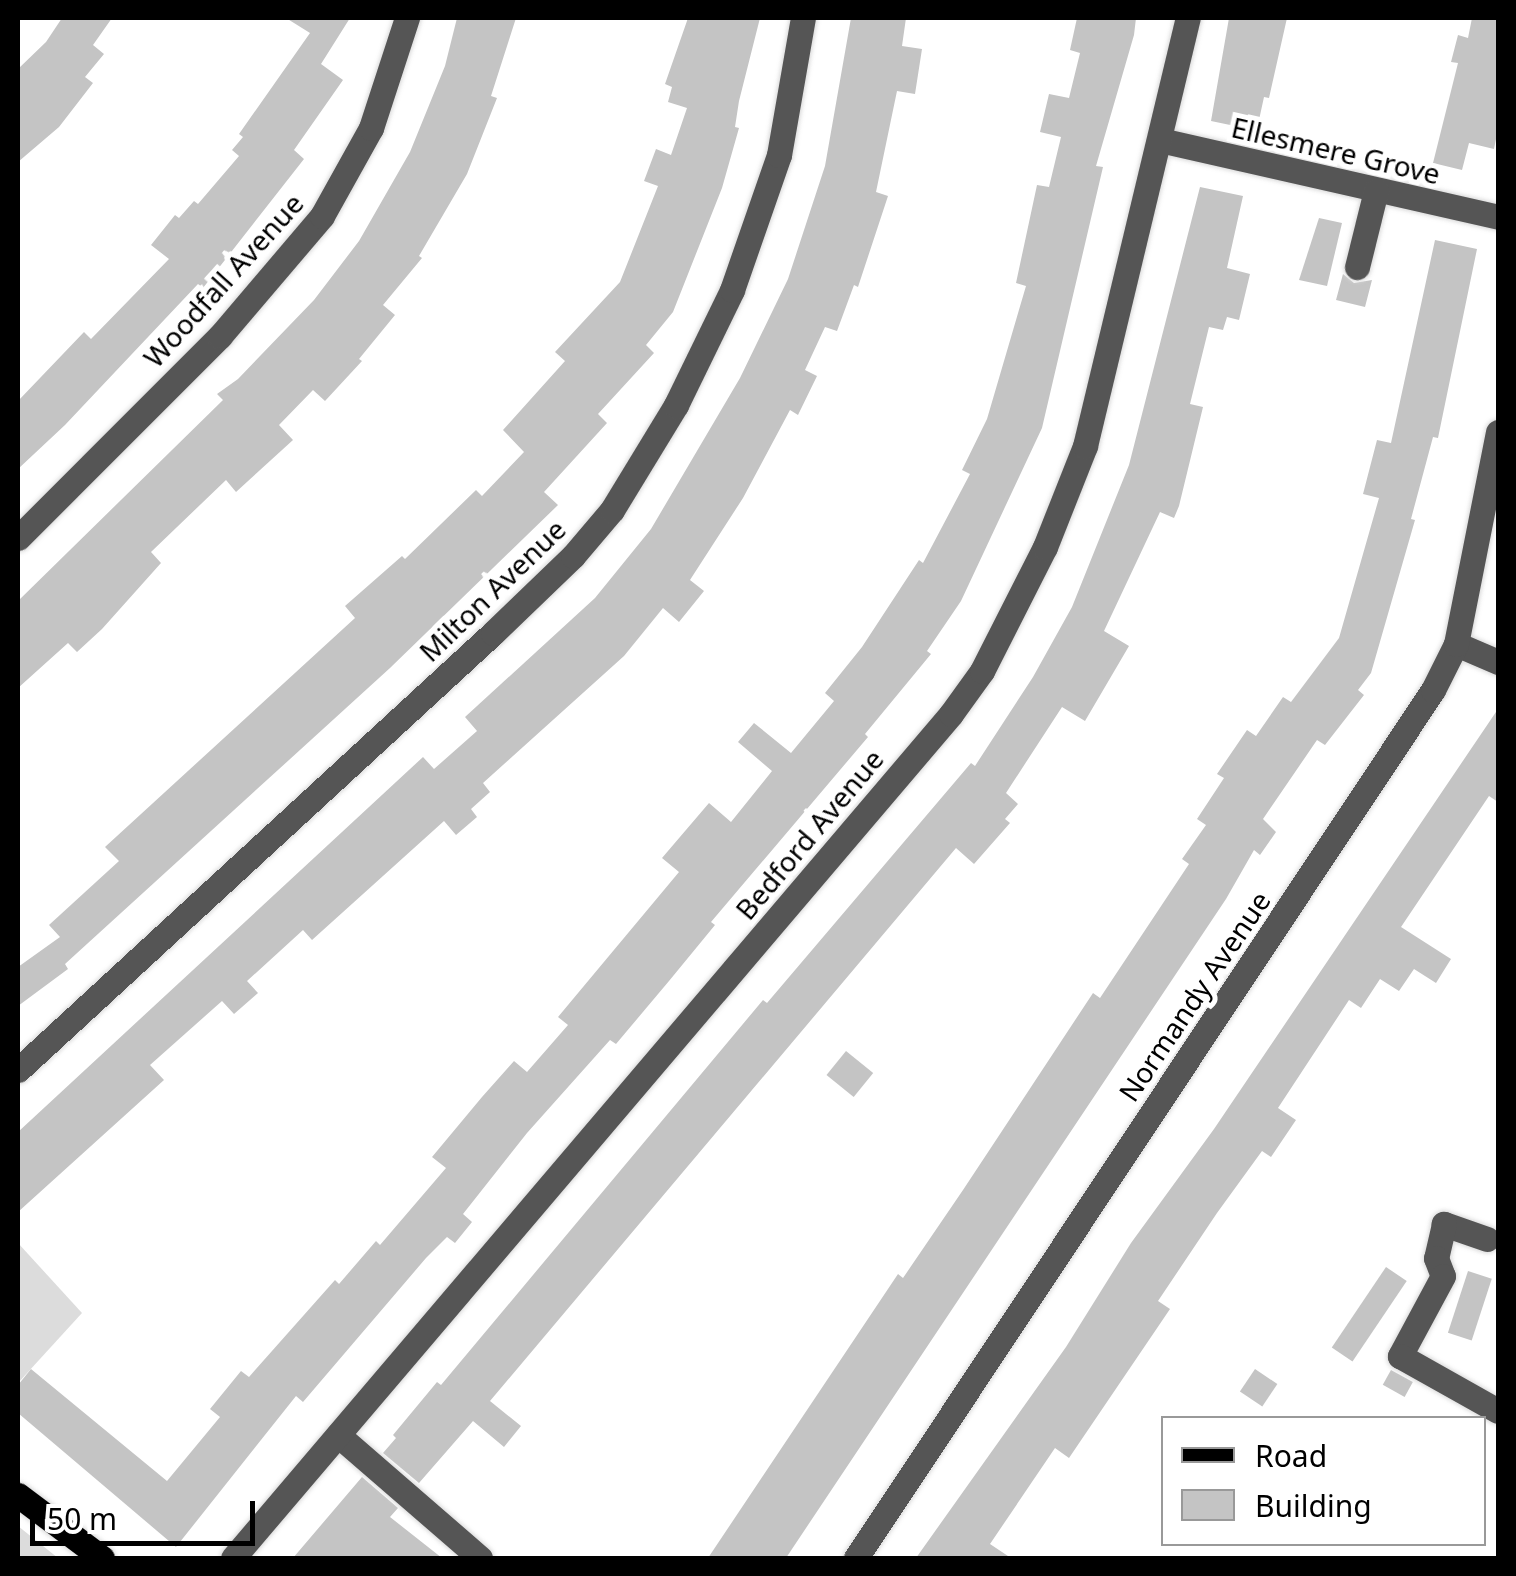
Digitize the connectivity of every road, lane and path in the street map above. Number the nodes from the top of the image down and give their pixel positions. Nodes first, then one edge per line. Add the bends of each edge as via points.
1 (407, 18) edge
2 (803, 18) edge
3 (1188, 18) edge
4 (1160, 140) junction
5 (1376, 190) junction
6 (1498, 217) edge
7 (1357, 268) dead end
8 (1498, 432) edge
9 (18, 538) edge
10 (1456, 644) junction
11 (1498, 662) edge
12 (18, 1070) edge
13 (1487, 1240) dead end
14 (1498, 1412) edge
15 (338, 1434) junction
16 (18, 1495) edge
17 (102, 1558) edge
18 (233, 1558) edge
19 (480, 1558) edge
20 (856, 1558) edge

1 - 9 street, Woodfall Avenue via 371,128 322,216 220,336
2 - 12 street, Milton Avenue via 779,155 732,290 676,405 612,510 493,634
3 - 4 street, Bedford Avenue
4 - 5 street, Ellesmere Grove
4 - 15 street, Bedford Avenue via 1085,446 1045,547 982,671
5 - 6 street, Ellesmere Grove
5 - 7 street
8 - 10 street, Normandy Avenue
10 - 11 street
10 - 20 street, Normandy Avenue via 1433,690
13 - 14 street via 1444,1224 1436,1258 1443,1276 1400,1356
15 - 18 street, Bedford Avenue
15 - 19 street
16 - 17 main road

